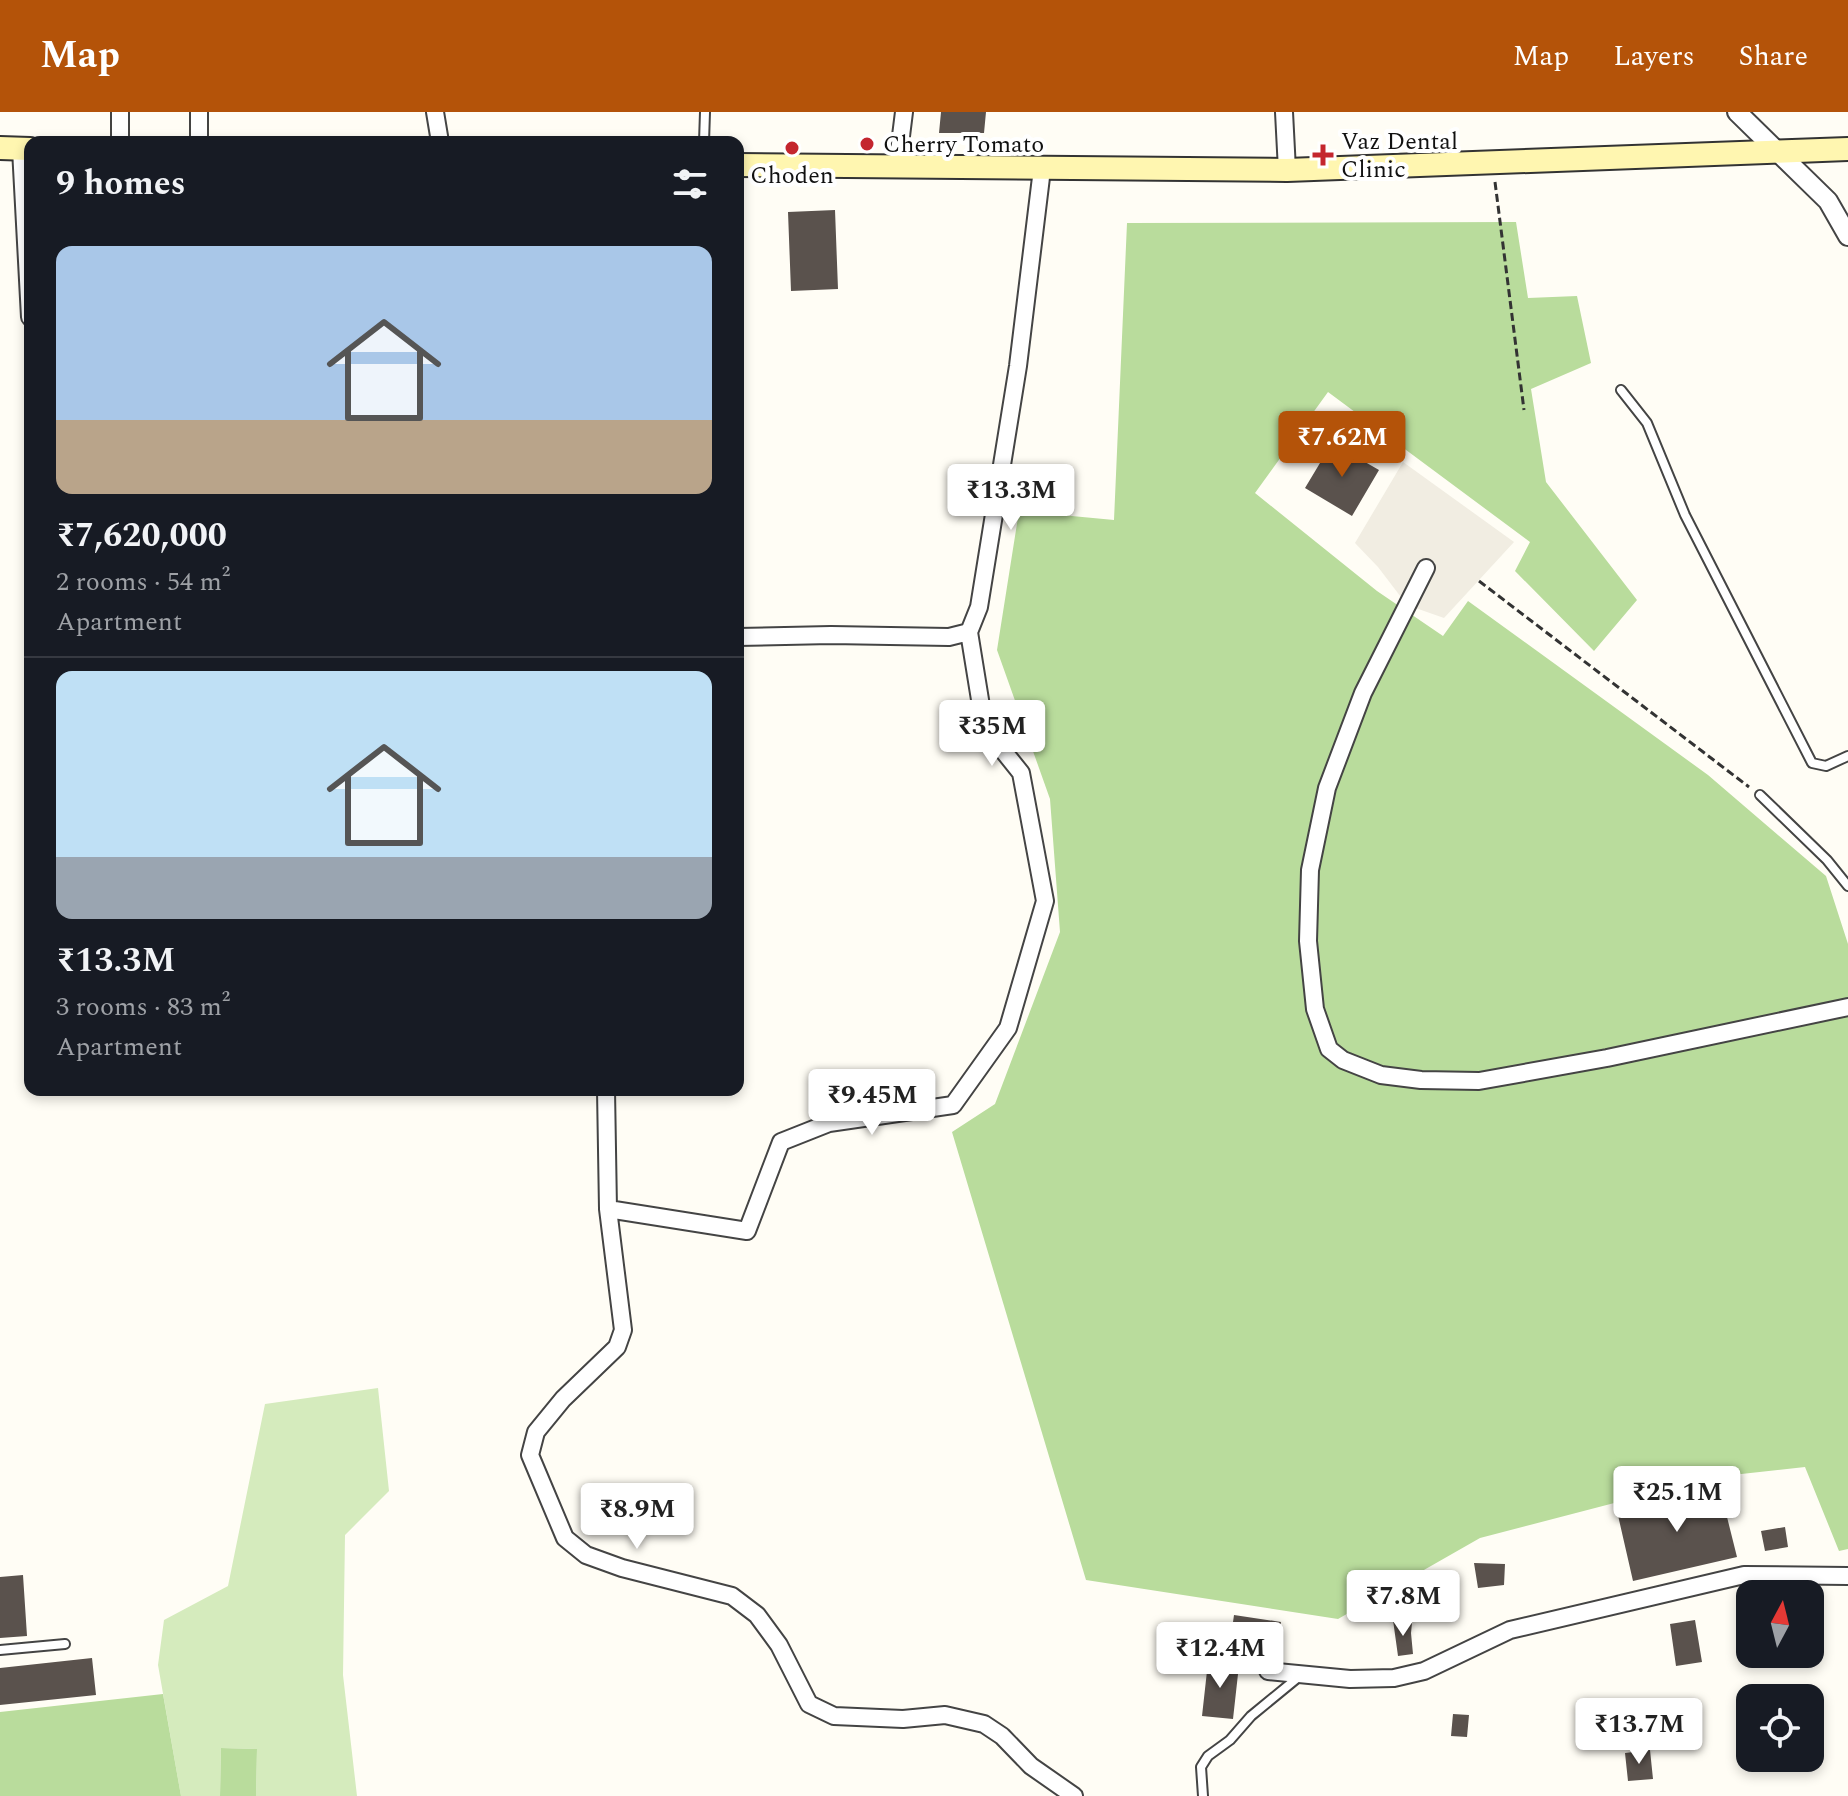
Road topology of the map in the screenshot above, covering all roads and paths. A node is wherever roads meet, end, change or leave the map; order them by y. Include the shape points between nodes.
1 (120, 112) edge
2 (199, 112) edge
3 (435, 112) edge
4 (705, 112) edge
5 (904, 112) edge
6 (1284, 112) edge
7 (1737, 112) edge
8 (120, 136) edge
9 (199, 136) edge
10 (439, 136) edge
11 (704, 136) edge
12 (17, 149) edge
13 (1848, 149) edge
14 (1777, 152) junction
15 (1492, 162) junction
16 (744, 165) edge
17 (897, 168) junction
18 (1042, 169) junction
19 (1287, 170) junction
20 (1848, 236) edge
21 (24, 239) edge
22 (1621, 390) dead end
23 (1524, 410) dead end
24 (1426, 568) dead end
25 (1479, 581) dead end
26 (969, 632) junction
27 (744, 637) edge
28 (1848, 756) edge
29 (1760, 795) joint
30 (1848, 886) edge
31 (1848, 1007) edge
32 (606, 1096) edge
33 (608, 1209) junction
34 (1848, 1576) edge
35 (65, 1644) dead end
36 (0, 1650) edge
37 (1268, 1671) dead end
38 (1302, 1674) junction
39 (1074, 1796) edge
40 (1203, 1796) edge

1 - 8 street
2 - 9 street
3 - 10 street
4 - 11 lane
5 - 17 street
6 - 19 street
7 - 14 street
12 - 21 street
13 - 14 main road
14 - 15 main road
14 - 20 street via 1828,201
15 - 19 main road
15 - 23 path
16 - 17 main road
17 - 18 main road
18 - 19 main road
18 - 26 street via 1018,366 979,607
22 - 28 lane via 1647,423 1685,515 1812,763 1826,766
24 - 31 street via 1363,693 1327,788 1310,870 1308,941 1315,1009 1329,1049 1381,1075 1479,1081
25 - 29 path
26 - 27 street via 949,637
26 - 33 street via 982,712 1021,773 1045,901 1008,1028 953,1105 829,1123 781,1142 747,1231
29 - 30 lane
32 - 33 street
33 - 39 street via 623,1330 617,1347 536,1432 530,1455 565,1538 586,1555 622,1568 732,1596 757,1615 779,1645 809,1704 834,1716 945,1715 984,1724
34 - 38 street via 1744,1575 1510,1630 1424,1671 1394,1678
35 - 36 lane
37 - 38 street
38 - 40 lane via 1208,1756 1201,1767

